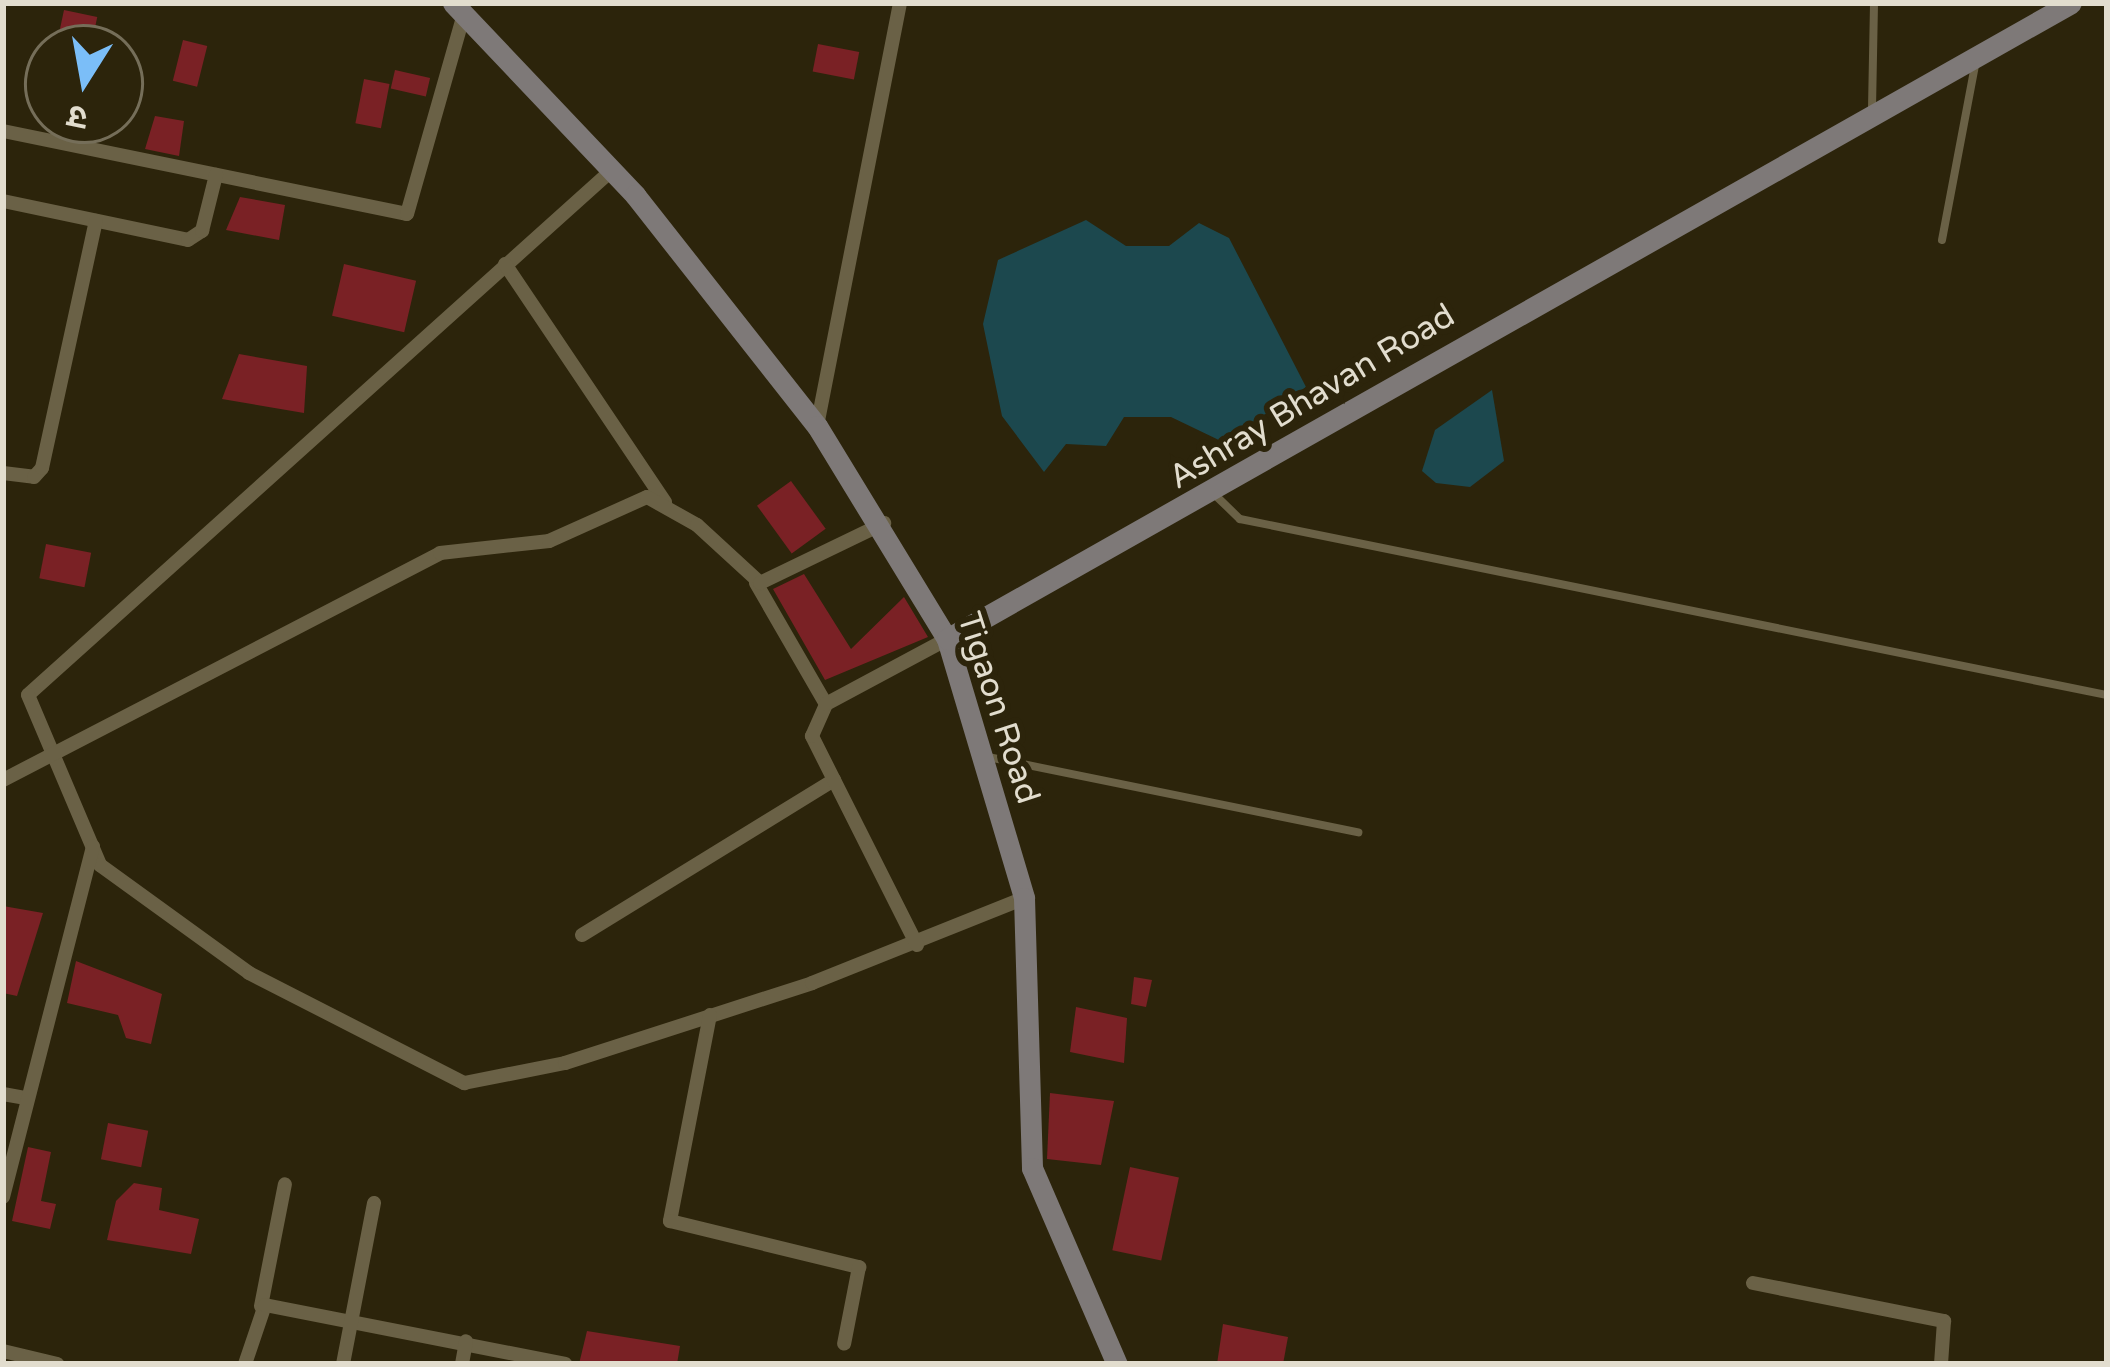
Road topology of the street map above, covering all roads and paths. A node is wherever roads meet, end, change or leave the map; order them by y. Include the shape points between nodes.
1 (900, 3) edge
2 (1874, 3) edge
3 (2072, 3) edge
4 (458, 9) edge
5 (1977, 53) junction
6 (1872, 116) junction
7 (3, 130) edge
8 (612, 170) junction
9 (216, 175) junction
10 (3, 201) edge
11 (96, 221) junction
12 (1942, 240) dead end
13 (505, 264) junction
14 (817, 426) junction
15 (3, 473) edge
16 (1213, 493) junction
17 (665, 502) junction
18 (884, 523) junction
19 (756, 583) junction
20 (947, 639) junction
21 (2107, 695) edge
22 (826, 704) junction
23 (980, 756) junction
24 (51, 758) junction
25 (3, 780) edge
26 (834, 780) junction
27 (1358, 832) dead end
28 (93, 846) junction
29 (1024, 898) junction
30 (582, 935) dead end
31 (916, 945) junction
32 (710, 1015) junction
33 (3, 1094) edge
34 (25, 1098) junction
35 (285, 1184) dead end
36 (3, 1196) edge
37 (374, 1203) dead end
38 (1754, 1283) dead end
39 (260, 1306) junction
40 (352, 1321) junction
41 (466, 1341) junction
42 (844, 1344) dead end
43 (3, 1352) edge
44 (57, 1364) edge
45 (245, 1364) edge
46 (343, 1364) edge
47 (462, 1364) edge
48 (565, 1364) edge
49 (1117, 1364) edge
50 (1941, 1364) edge

1 - 14 street
2 - 6 lane
3 - 5 street, Ashray Bhavan Road
4 - 8 street, Tigaon Road
4 - 9 street via 411,212
5 - 6 street, Ashray Bhavan Road
5 - 12 lane
6 - 16 street, Ashray Bhavan Road
7 - 9 street
8 - 13 street
8 - 14 street, Tigaon Road
9 - 11 street via 194,239
10 - 11 street
11 - 15 street via 42,468
13 - 17 street
13 - 24 street via 34,689 26,704
14 - 18 street, Tigaon Road
16 - 20 street, Ashray Bhavan Road
16 - 21 lane via 1240,519
17 - 19 street
17 - 24 street via 640,498 549,541 406,563
18 - 19 street
18 - 20 street, Tigaon Road
19 - 22 street
20 - 22 street
20 - 23 street, Tigaon Road
22 - 26 street via 813,740
23 - 27 lane
23 - 29 street, Tigaon Road
24 - 25 street
24 - 28 street
26 - 30 street
26 - 31 street
28 - 32 street via 117,887 189,936 464,1083
28 - 34 street
29 - 31 street
29 - 49 street, Tigaon Road via 1032,1168
31 - 32 street
32 - 42 street via 670,1221 859,1268
33 - 34 street
34 - 36 street
35 - 39 street
37 - 40 street
38 - 50 street via 1944,1321
39 - 40 street
39 - 45 street
40 - 41 street
40 - 46 street
41 - 47 street
41 - 48 street
43 - 44 street

